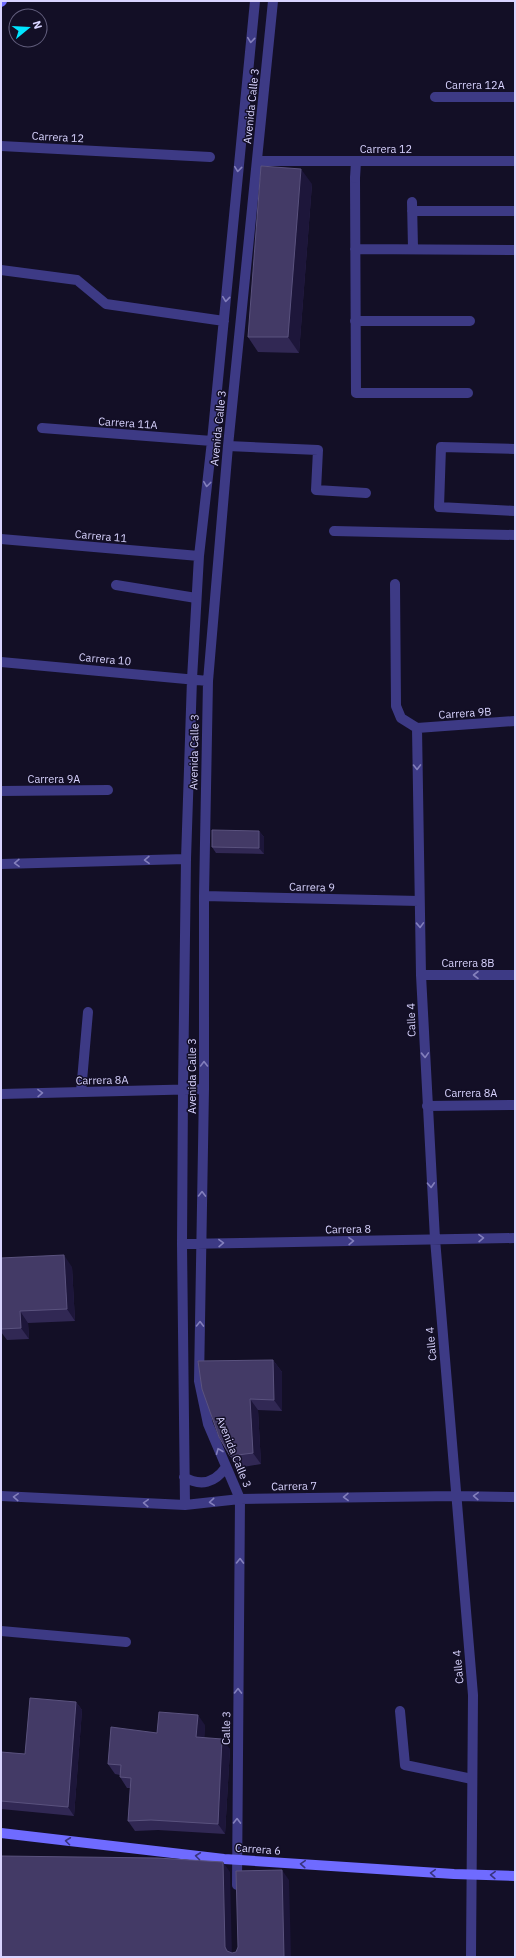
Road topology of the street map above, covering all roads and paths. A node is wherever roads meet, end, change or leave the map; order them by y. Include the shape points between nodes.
1 (255, 1) edge
2 (274, 1) edge
3 (435, 97) dead end
4 (515, 97) edge
5 (1, 146) edge
6 (210, 157) dead end
7 (257, 161) junction
8 (356, 161) junction
9 (515, 161) edge
10 (515, 211) edge
11 (413, 248) junction
12 (355, 249) junction
13 (515, 250) edge
14 (1, 270) edge
15 (224, 321) junction
16 (470, 321) dead end
17 (355, 322) junction
18 (468, 393) dead end
19 (42, 428) dead end
20 (212, 442) junction
21 (228, 446) junction
22 (515, 448) edge
23 (366, 493) dead end
24 (515, 511) edge
25 (334, 531) dead end
26 (515, 536) edge
27 (1, 539) edge
28 (199, 556) junction
29 (395, 584) dead end
30 (116, 585) dead end
31 (196, 598) junction
32 (1, 662) edge
33 (192, 679) junction
34 (208, 680) junction
35 (515, 721) edge
36 (417, 728) junction
37 (108, 790) dead end
38 (1, 791) edge
39 (186, 859) junction
40 (1, 864) edge
41 (204, 896) junction
42 (419, 901) junction
43 (422, 975) junction
44 (515, 975) edge
45 (88, 1012) dead end
46 (204, 1089) junction
47 (183, 1090) junction
48 (81, 1092) junction
49 (1, 1094) edge
50 (515, 1105) edge
51 (427, 1106) junction
52 (515, 1238) edge
53 (435, 1239) junction
54 (202, 1243) junction
55 (182, 1244) junction
56 (226, 1467) junction
57 (184, 1477) junction
58 (1, 1496) edge
59 (456, 1496) junction
60 (515, 1497) edge
61 (240, 1499) junction
62 (185, 1505) junction
63 (1, 1631) edge
64 (126, 1642) dead end
65 (400, 1711) dead end
66 (472, 1779) junction
67 (1, 1834) edge
68 (236, 1860) junction
69 (472, 1875) junction
70 (515, 1876) edge
71 (237, 1897) edge
72 (471, 1957) edge

1 -> 15 street, Avenida Calle 3
2 - 7 street, Avenida Calle 3
3 - 4 street, Carrera 12A
5 - 6 street, Carrera 12
7 - 8 street, Carrera 12
7 - 21 street, Avenida Calle 3
8 - 9 street, Carrera 12
8 - 12 street
10 - 11 street via 412,206
11 - 12 street
11 - 13 street
12 - 17 street
14 - 15 street via 77,280 106,304
15 - 20 street, Avenida Calle 3
16 - 17 street
17 - 18 street via 356,393
19 - 20 street, Carrera 11A
20 -> 28 street, Avenida Calle 3
21 - 23 street via 318,450 316,490
21 - 34 street, Avenida Calle 3
22 - 24 street via 441,446 440,507
25 - 26 street
27 - 28 street, Carrera 11
28 - 31 street, Avenida Calle 3
29 - 36 street via 396,706 401,718
30 - 31 street
31 - 33 street, Avenida Calle 3
32 - 33 street, Carrera 10
33 - 34 street, Carrera 10
33 - 39 street, Avenida Calle 3
34 - 41 street, Avenida Calle 3
35 - 36 street, Carrera 9B
36 -> 42 street, Calle 4
37 - 38 street, Carrera 9A
39 -> 40 street
39 - 47 street, Avenida Calle 3
41 - 42 street, Carrera 9
46 -> 41 street, Avenida Calle 3
42 -> 43 street, Calle 4
44 -> 43 street, Carrera 8B
43 -> 51 street, Calle 4
45 - 48 street
46 - 47 street, Carrera 8A
54 -> 46 street, Avenida Calle 3
47 - 48 street, Carrera 8A
47 - 55 street, Avenida Calle 3
49 -> 48 street, Carrera 8A
50 - 51 street, Carrera 8A
51 -> 53 street, Calle 4
53 -> 52 street, Carrera 8
54 -> 53 street, Carrera 8
53 - 59 street, Calle 4
54 - 55 street, Carrera 8
56 -> 54 street, Avenida Calle 3 via 208,1424 199,1381
55 - 57 street, Avenida Calle 3
56 - 57 street via 212,1481 192,1482
56 - 61 street, Avenida Calle 3
57 - 62 street, Avenida Calle 3
62 -> 58 street, Carrera 7
60 -> 59 street, Carrera 7
59 -> 61 street, Carrera 7
59 - 66 street, Calle 4 via 473,1696
61 -> 62 street, Carrera 7
68 -> 61 street, Calle 3
63 - 64 street
65 - 66 street via 405,1765
66 - 69 street, Calle 4
68 -> 67 main road, Carrera 6
69 -> 68 main road, Carrera 6
68 - 71 street, Calle 3
70 -> 69 main road, Carrera 6
69 - 72 street, Calle 4

